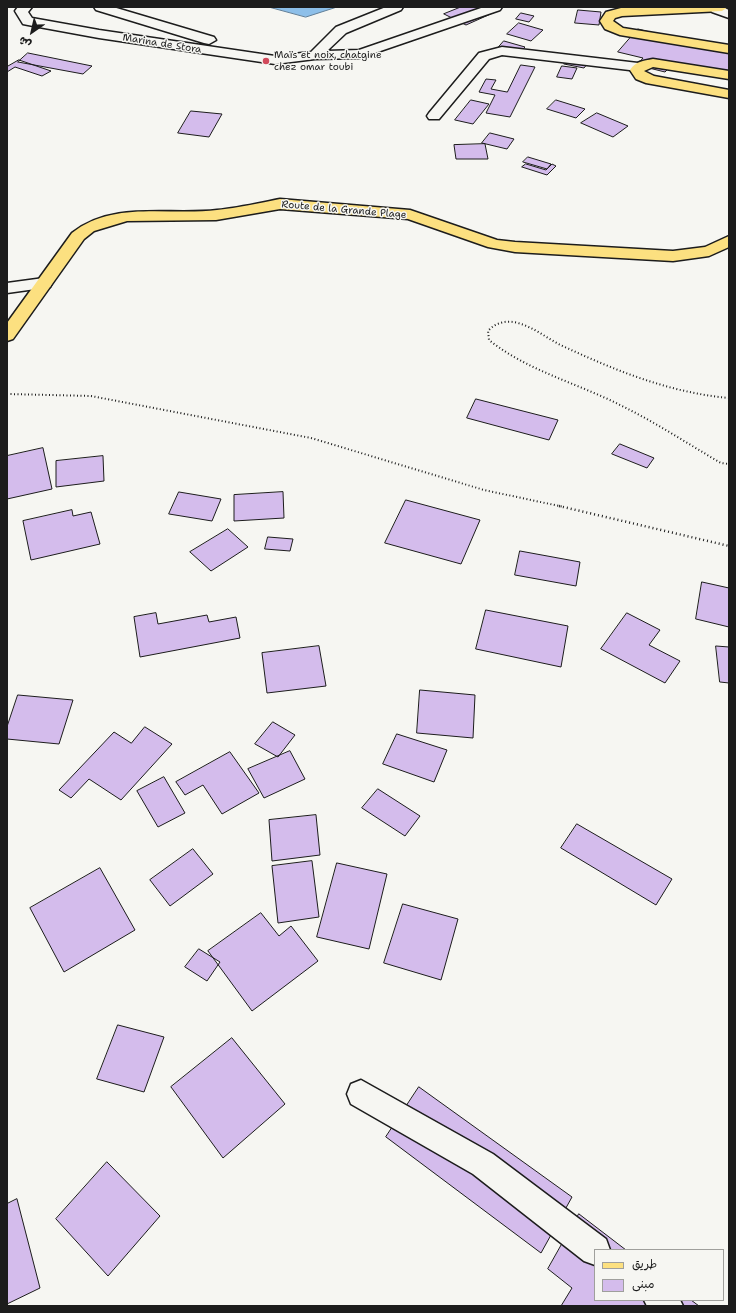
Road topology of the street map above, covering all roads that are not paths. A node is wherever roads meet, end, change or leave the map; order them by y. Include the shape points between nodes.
1 (26, 7) edge
2 (100, 7) edge
3 (397, 7) edge
4 (496, 7) edge
5 (719, 8) edge
6 (729, 14) edge
7 (729, 49) edge
8 (315, 55) junction
9 (638, 67) junction
10 (729, 75) edge
11 (729, 94) edge
12 (434, 116) dead end
13 (729, 241) edge
14 (44, 283) junction
15 (7, 288) edge
16 (7, 335) edge
17 (361, 1094) dead end
18 (594, 1249) edge

1 - 8 street, Marina de Stora via 21,10 28,21 98,34 275,60
2 - 8 street, Marina de Stora via 227,45
3 - 8 street via 341,30
4 - 8 street, Marina de Stora via 360,54
5 - 6 street
5 - 7 main road via 621,12 610,15 606,21 610,26 620,30
9 - 10 main road via 653,63
9 - 11 main road via 638,73 645,78
9 - 12 street via 502,51 484,56
13 - 14 main road, Route de la Grande Plage via 709,251 673,256 515,247 494,244 410,215 394,212 280,204 216,215 126,216 110,220 88,228 78,236
14 - 15 street
14 - 16 main road, Route de la Grande Plage
17 - 18 street via 483,1164

